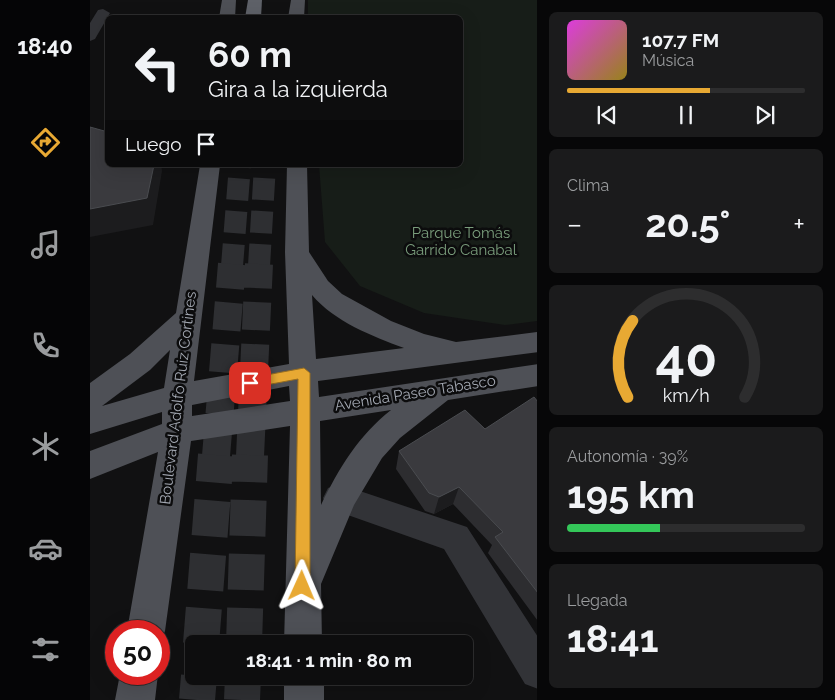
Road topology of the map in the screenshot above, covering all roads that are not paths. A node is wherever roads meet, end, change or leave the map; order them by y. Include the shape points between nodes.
1 (229, 0) edge
2 (255, 0) edge
3 (298, 0) edge
4 (103, 13) dead end
5 (227, 15) edge
6 (253, 15) edge
7 (296, 15) edge
8 (90, 36) edge
9 (209, 167) edge
10 (296, 167) edge
11 (297, 252) junction
12 (187, 318) junction
13 (537, 342) edge
14 (462, 353) junction
15 (304, 373) junction
16 (537, 375) edge
17 (448, 388) junction
18 (177, 397) junction
19 (90, 399) edge
20 (305, 410) junction
21 (90, 422) edge
22 (177, 431) junction
23 (90, 465) edge
24 (339, 498) junction
25 (302, 586) junction
26 (148, 620) edge
27 (303, 635) edge
28 (537, 669) edge
29 (137, 685) edge
30 (304, 685) edge
31 (135, 700) edge
32 (304, 700) edge

1 - 5 main road
2 - 6 highway
3 - 7 main road
4 - 8 street
9 - 12 main road, Boulevard Adolfo Ruiz Cortines
10 - 11 main road
11 - 14 main road via 323,291 337,304 410,339
11 - 15 main road
12 - 18 main road, Boulevard Adolfo Ruiz Cortines
12 - 19 main road via 140,362
13 - 14 main road
14 - 15 main road
15 - 18 main road
15 - 20 main road
16 - 17 main road, Avenida Paseo Tabasco
17 - 20 main road, Avenida Paseo Tabasco
17 - 24 main road via 412,410 381,437 350,477
18 - 21 main road
18 - 22 main road, Boulevard Adolfo Ruiz Cortines
20 - 22 main road, Avenida Paseo Tabasco
20 - 25 main road
22 - 23 main road, Avenida Paseo Tabasco
22 - 26 main road, Boulevard Adolfo Ruiz Cortines
24 - 25 main road
24 - 28 street via 455,538
25 - 27 main road
29 - 31 main road
30 - 32 main road

